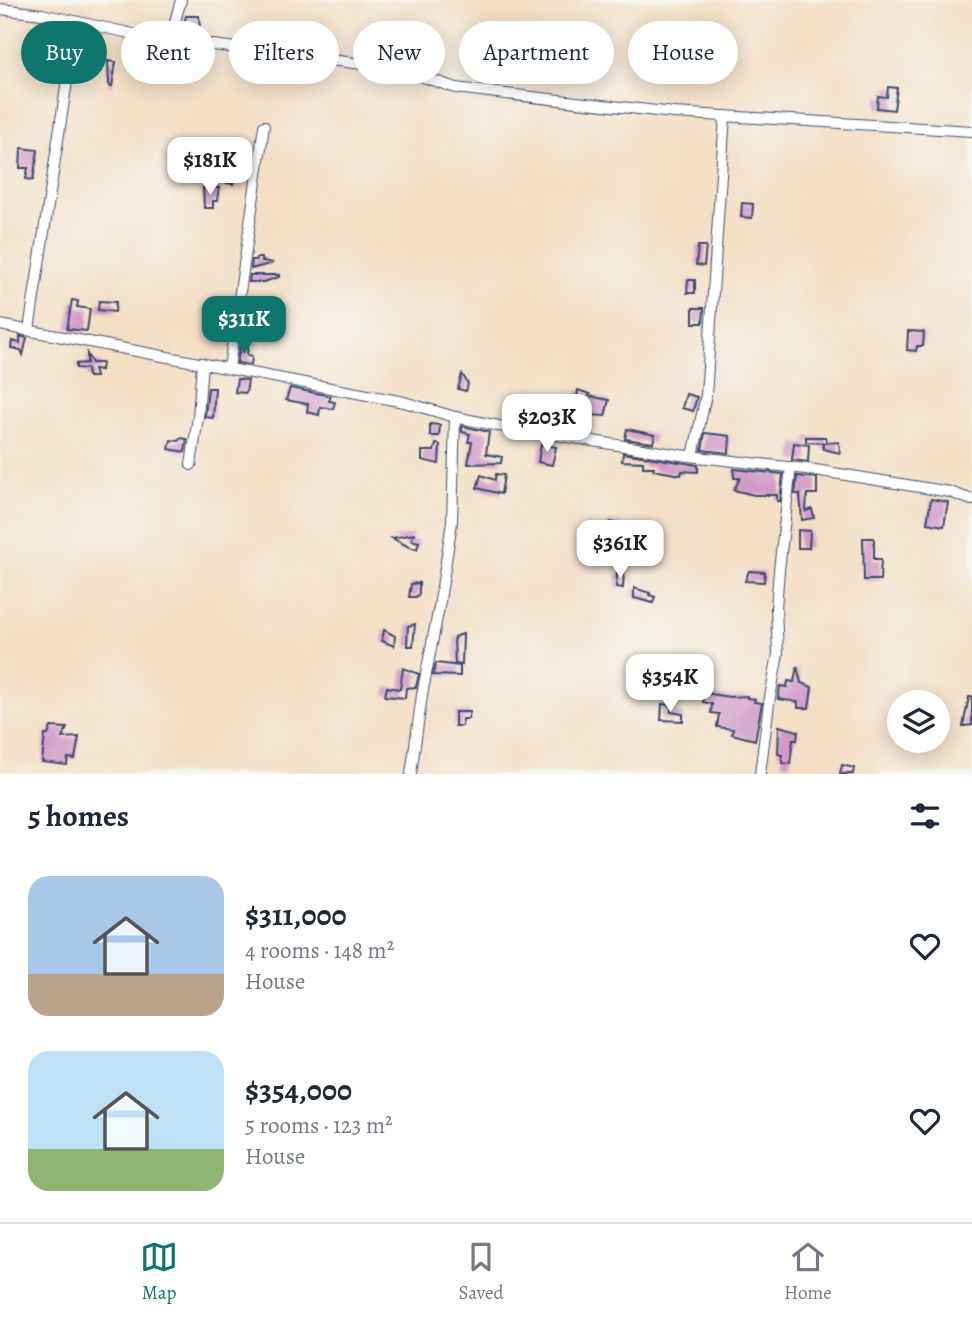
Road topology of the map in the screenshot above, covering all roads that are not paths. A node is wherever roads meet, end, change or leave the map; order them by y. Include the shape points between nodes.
1 (181, 0) edge
2 (0, 9) edge
3 (72, 21) edge
4 (175, 21) edge
5 (215, 45) edge
6 (67, 84) edge
7 (725, 116) junction
8 (264, 126) dead end
9 (972, 131) edge
10 (0, 325) edge
11 (29, 330) junction
12 (202, 363) junction
13 (229, 368) junction
14 (455, 417) junction
15 (693, 456) junction
16 (191, 465) dead end
17 (791, 467) junction
18 (972, 500) edge
19 (411, 774) edge
20 (760, 774) edge

1 - 4 street
2 - 3 street
5 - 7 street via 370,65 456,88
6 - 11 street
7 - 9 street
7 - 15 street via 707,384
8 - 13 street
10 - 11 street
11 - 12 street
12 - 13 street
12 - 16 street
13 - 14 street via 404,402
14 - 15 street
14 - 19 street via 452,522
15 - 17 street
17 - 18 street via 950,492
17 - 20 street via 776,608 778,654

